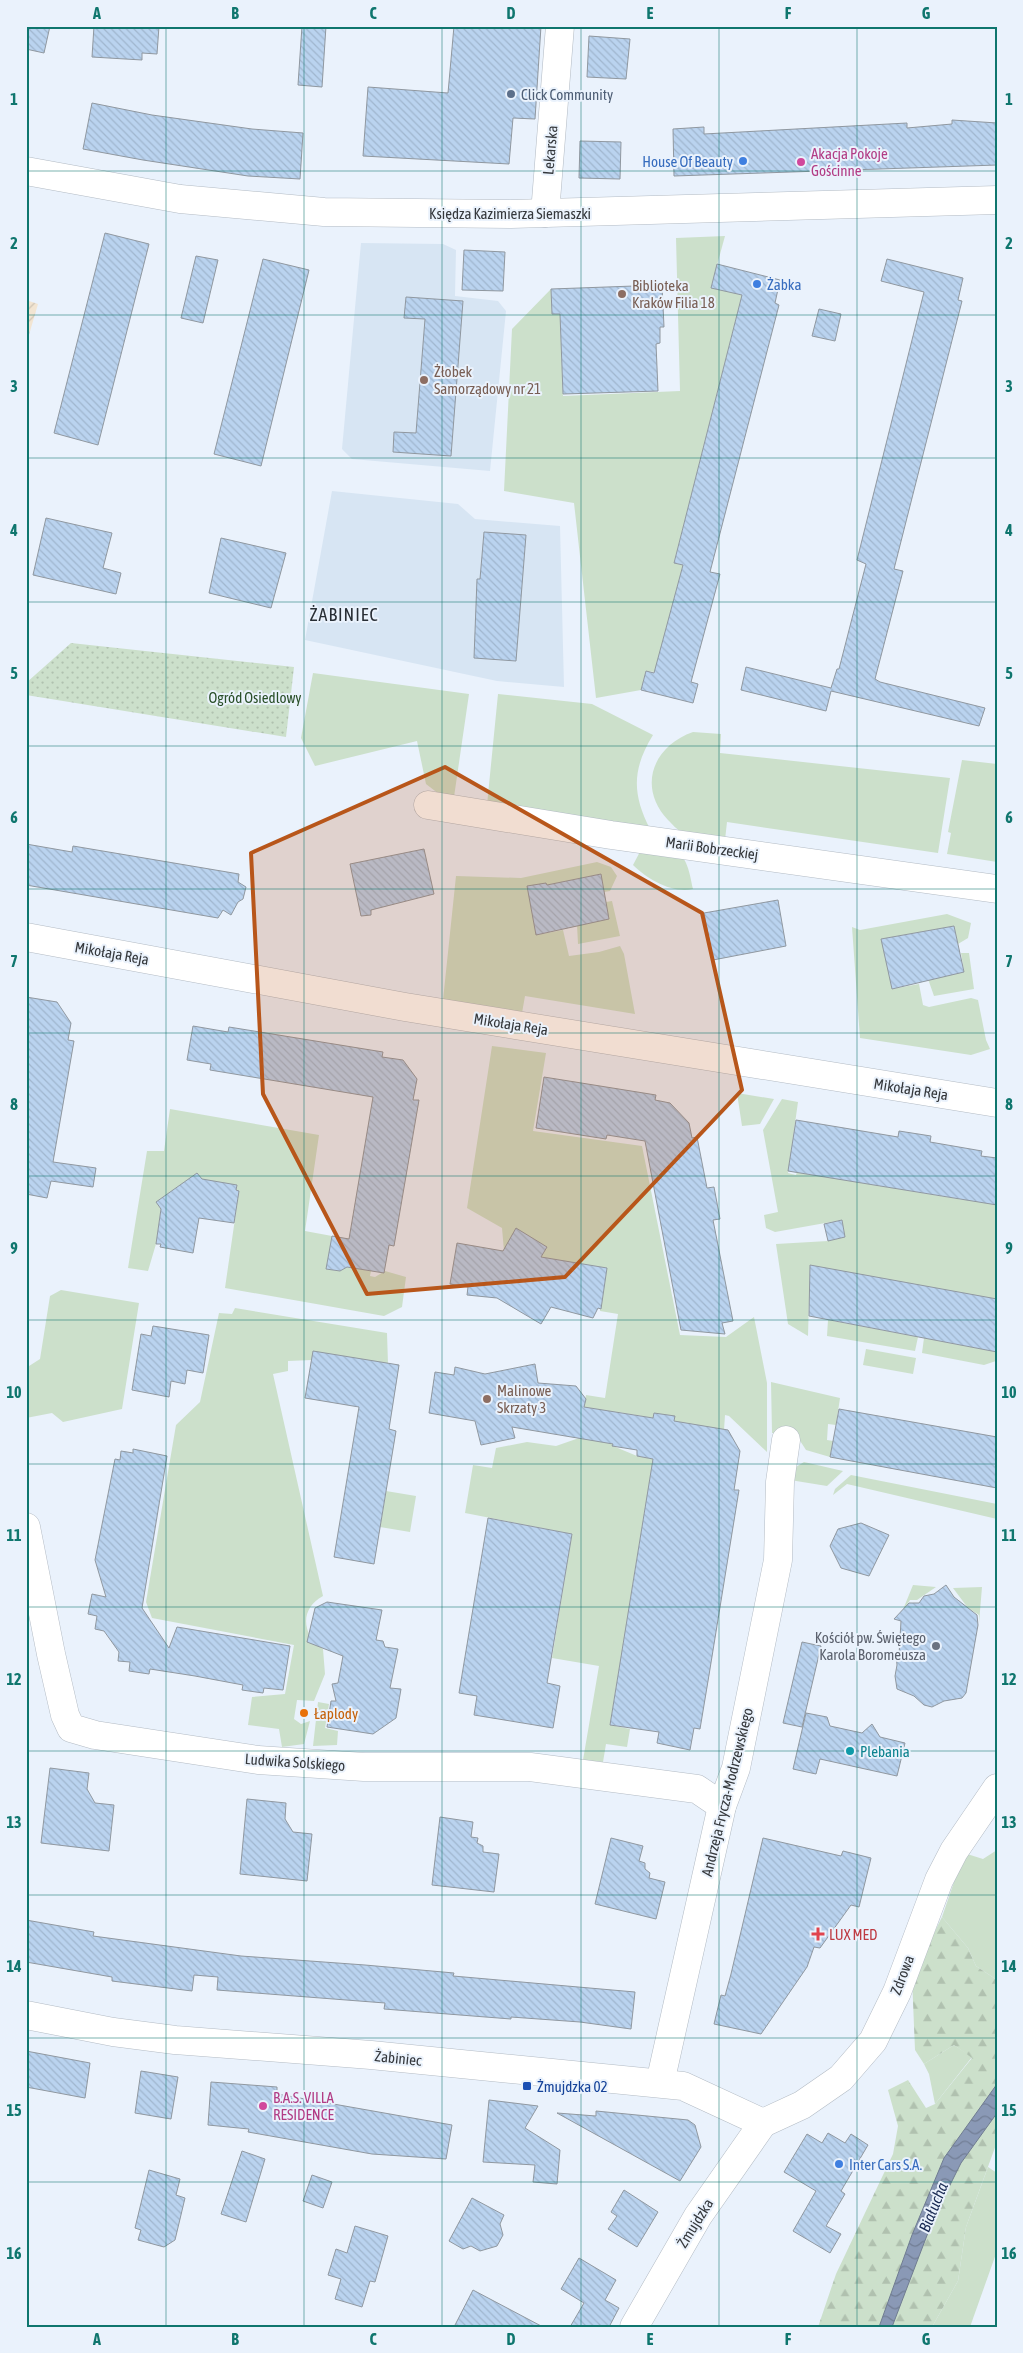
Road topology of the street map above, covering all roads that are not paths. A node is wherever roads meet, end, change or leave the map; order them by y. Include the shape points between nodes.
1 (560, 26) edge
2 (26, 170) edge
3 (997, 200) edge
4 (545, 213) junction
5 (428, 805) dead end
6 (997, 889) edge
7 (26, 937) edge
8 (997, 1103) edge
9 (786, 1440) dead end
10 (26, 1527) edge
11 (997, 1788) edge
12 (722, 1806) junction
13 (26, 2015) edge
14 (660, 2083) junction
15 (764, 2124) junction
16 (634, 2327) edge

1 - 4 street, Lekarska
2 - 4 street, Księdza Kazimierza Siemaszki via 180,199 307,211
3 - 4 street, Księdza Kazimierza Siemaszki
5 - 6 street, Marii Bobrzeckiej via 612,835
7 - 8 street, Mikołaja Reja via 405,1006
9 - 12 street, Andrzeja Frycza-Modrzewskiego via 780,1482 778,1560 736,1768
10 - 12 street, Ludwika Solskiego via 51,1654 71,1728 95,1735 258,1760 364,1767 530,1767 632,1779 697,1789
11 - 15 street, Zdrowa via 954,1851 939,1880 896,1992 873,2041 842,2078 802,2106
12 - 14 street, Andrzeja Frycza-Modrzewskiego
13 - 14 street, Żabiniec via 175,2040
14 - 15 street, Żabiniec via 697,2090
15 - 16 street, Żmujdzka via 698,2216

